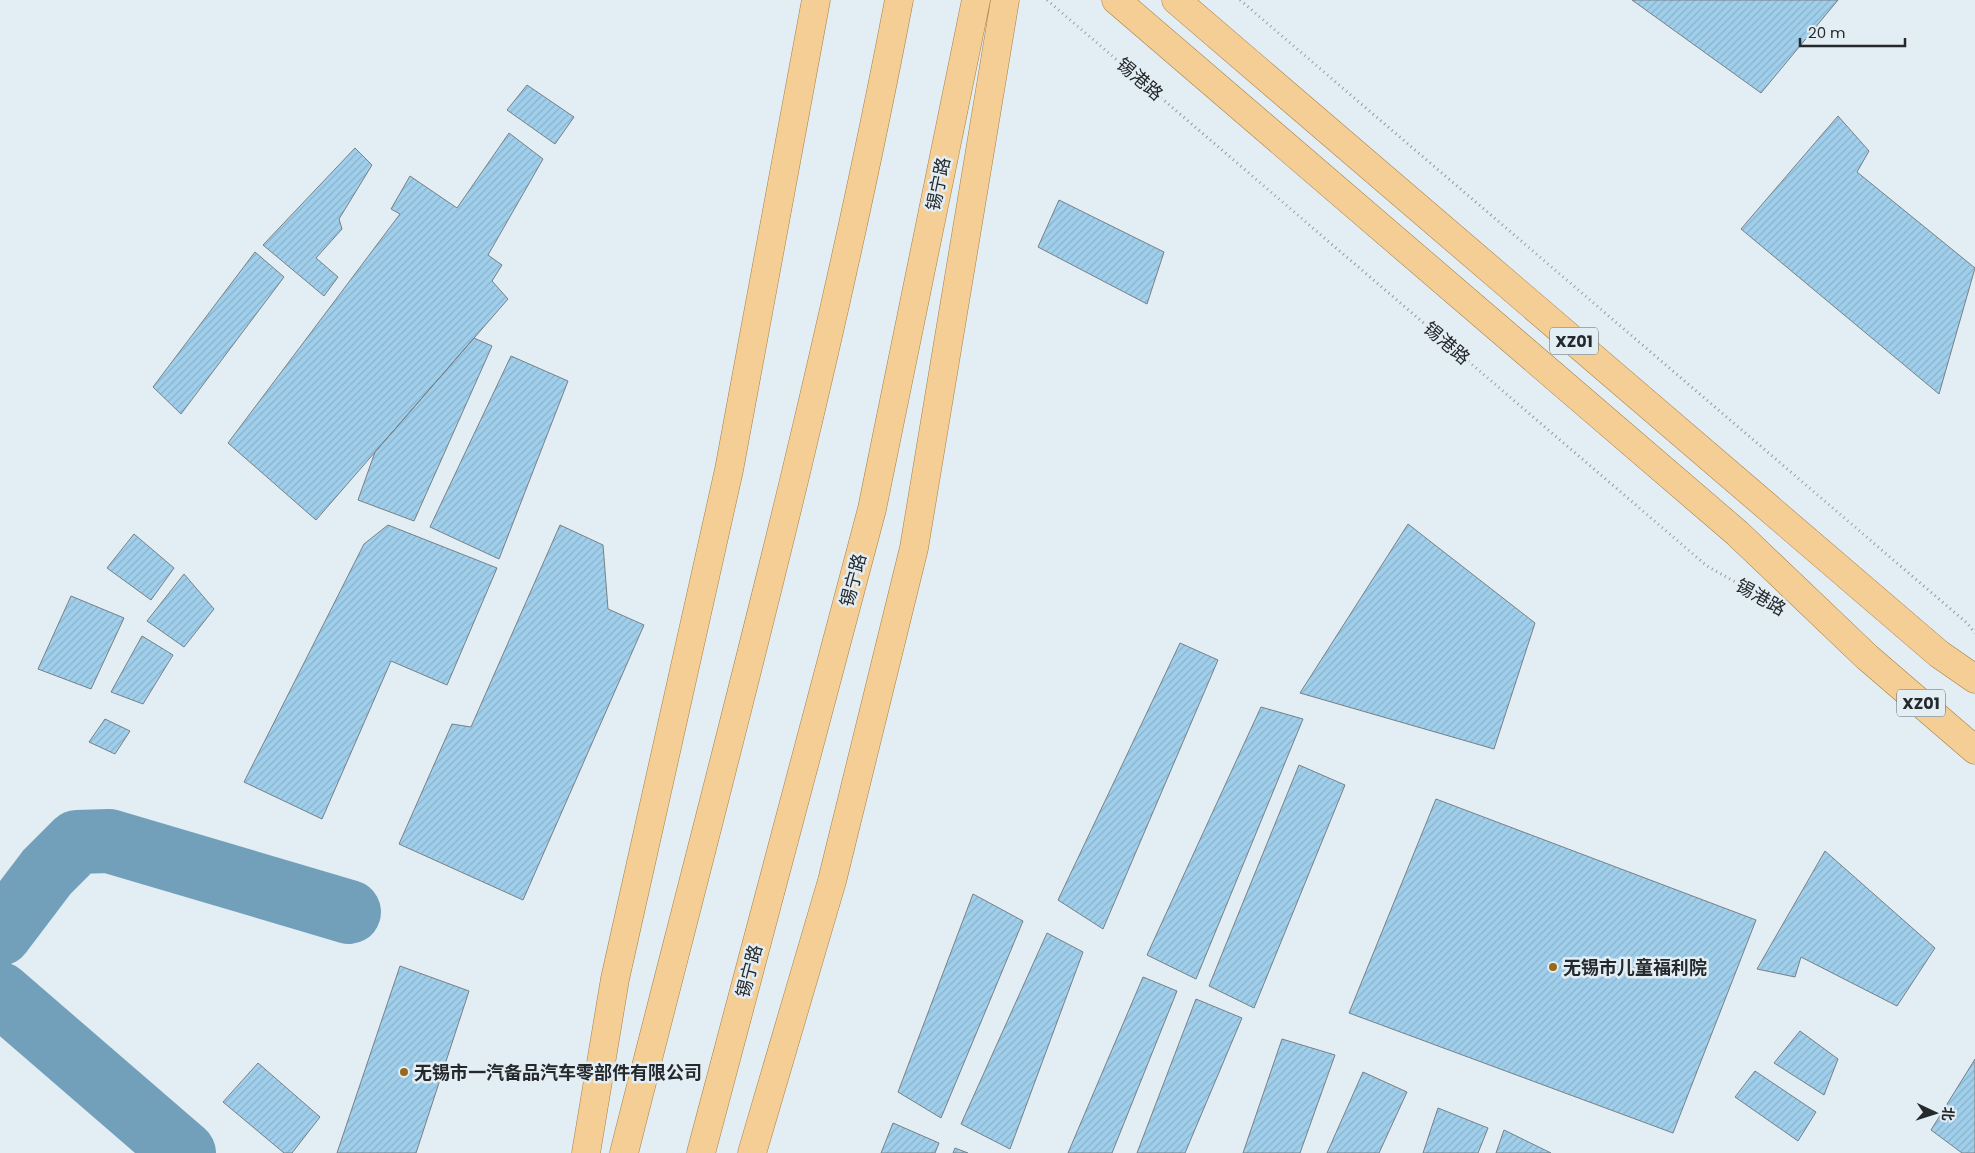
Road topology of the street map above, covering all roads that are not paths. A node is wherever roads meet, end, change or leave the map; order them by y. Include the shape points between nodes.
1 (816, 0) edge
2 (899, 0) edge
3 (976, 0) edge
4 (1005, 0) edge
5 (1116, 0) edge
6 (1176, 0) edge
7 (1975, 679) edge
8 (1975, 750) edge
9 (586, 1153) edge
10 (624, 1153) edge
11 (701, 1153) edge
12 (752, 1153) edge

1 - 9 main road via 729,470 615,979
2 - 10 main road via 872,142 793,488
3 - 11 main road, 锡宁路 via 872,509
4 - 12 main road via 914,548 832,881
5 - 8 main road, 锡港路 / XZ01 via 1737,532 1867,657
6 - 7 main road, XZ01 via 1940,654

